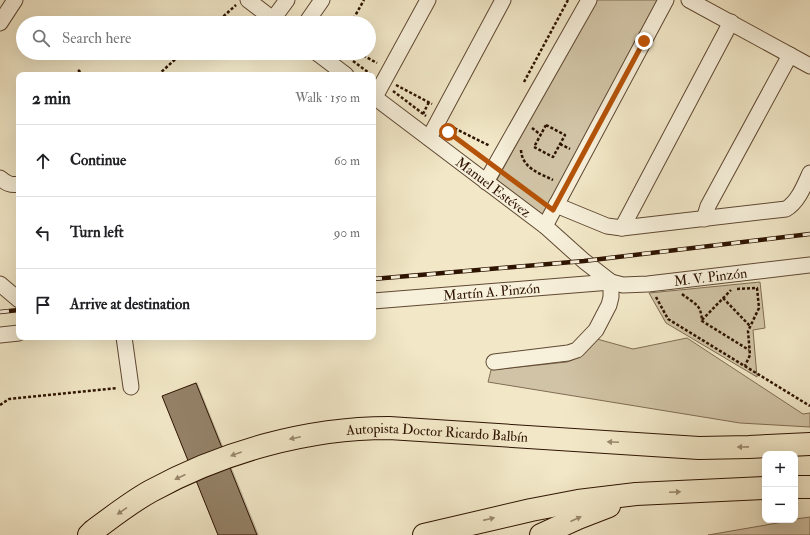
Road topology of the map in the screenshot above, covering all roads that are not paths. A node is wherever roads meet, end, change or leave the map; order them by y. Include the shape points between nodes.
1 (15, 0) edge
2 (248, 0) edge
3 (287, 0) edge
4 (322, 0) edge
5 (428, 0) edge
6 (502, 0) edge
7 (588, 0) edge
8 (666, 0) edge
9 (689, 0) edge
10 (269, 16) edge
11 (279, 16) edge
12 (311, 16) edge
13 (731, 22) junction
14 (0, 23) edge
15 (790, 54) junction
16 (326, 60) edge
17 (810, 66) edge
18 (342, 72) edge
19 (382, 77) edge
20 (376, 92) edge
21 (376, 98) edge
22 (429, 138) junction
23 (810, 173) edge
24 (0, 178) edge
25 (486, 182) junction
26 (16, 185) edge
27 (554, 208) junction
28 (704, 219) junction
29 (545, 226) junction
30 (622, 228) junction
31 (810, 265) edge
32 (611, 282) junction
33 (0, 284) edge
34 (16, 297) edge
35 (376, 301) edge
36 (16, 333) edge
37 (0, 335) edge
38 (124, 340) edge
39 (494, 362) dead end
40 (131, 387) road end
41 (810, 444) edge
42 (798, 487) edge
43 (810, 487) edge
44 (762, 488) edge
45 (636, 494) junction
46 (90, 534) edge
47 (424, 535) edge
48 (541, 535) edge

1 - 14 street
2 - 10 street
3 - 11 street
4 - 12 street
5 - 19 street
6 - 22 street
7 - 25 street via 496,149 495,167
8 - 27 street
9 - 13 street
13 - 15 street
13 - 30 street
15 - 17 street
15 - 28 street via 708,206
16 - 18 street
19 - 20 street
21 - 22 street, Manuel Estévez
22 - 25 street, Manuel Estévez
23 - 28 street via 798,197 786,209
24 - 26 street via 6,183
25 - 29 street, Manuel Estévez
27 - 29 street
27 - 30 street via 607,226
28 - 30 street
29 - 32 street, Manuel Estévez
31 - 32 street, M. V. Pinzón via 648,284 623,285
32 - 35 street, Martín A. Pinzón
32 - 39 street via 609,304 596,330 577,350
33 - 34 street
36 - 37 street
38 - 40 street
41 -> 46 highway, Autopista Doctor Ricardo Balbín via 699,448 389,428 328,431 261,446 194,471 150,492
42 - 43 highway
45 -> 44 highway
47 -> 45 highway via 531,510
48 -> 45 highway

